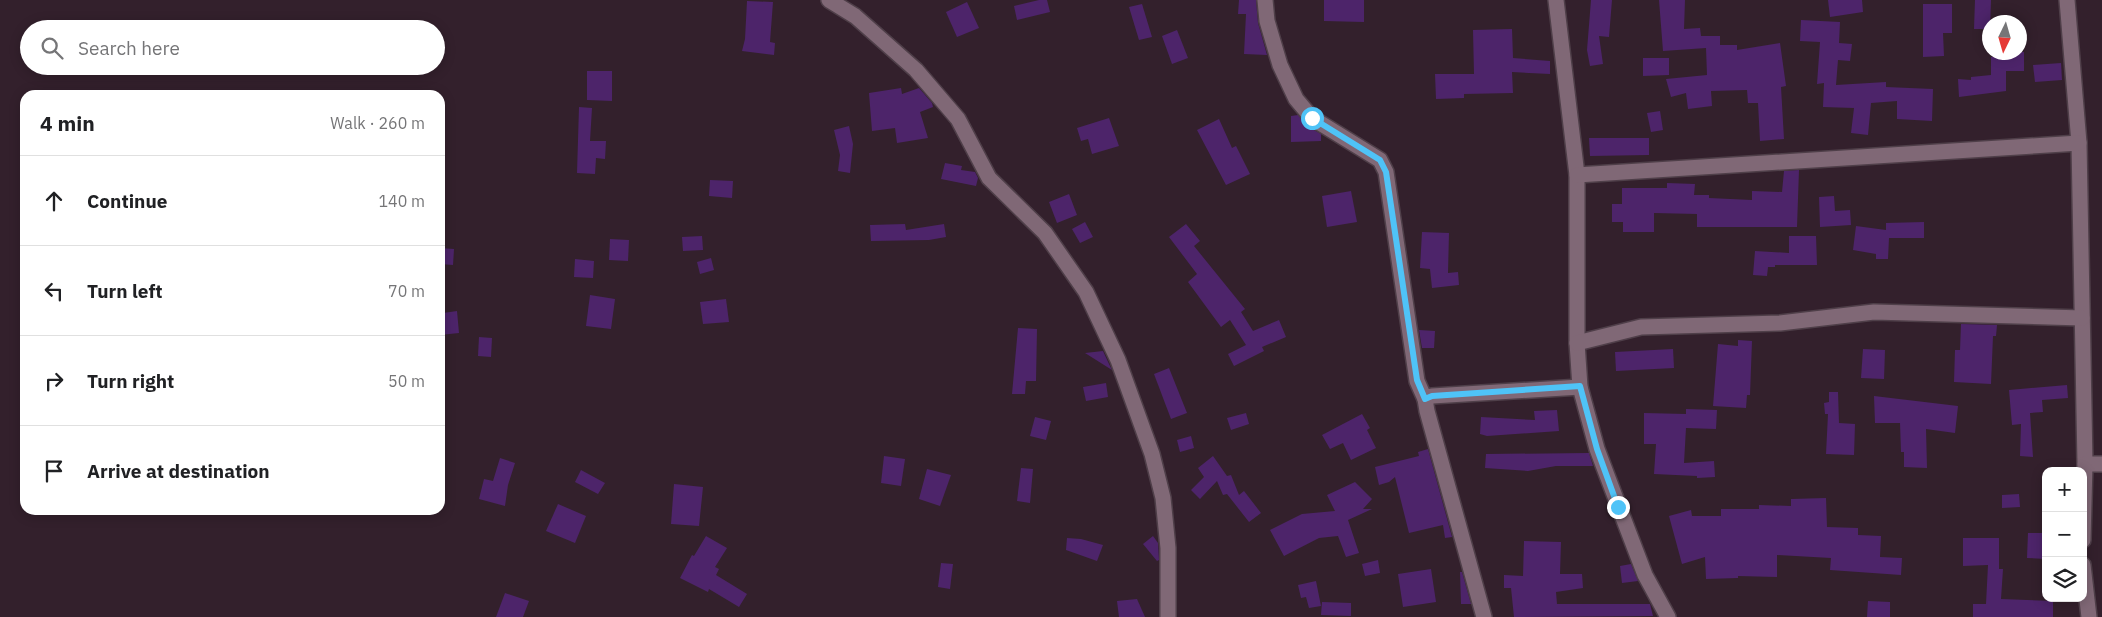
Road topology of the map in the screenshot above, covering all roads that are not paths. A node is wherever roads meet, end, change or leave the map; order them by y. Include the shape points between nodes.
1 (829, 0) edge
2 (1266, 0) edge
3 (1556, 0) edge
4 (2068, 0) edge
5 (2079, 143) junction
6 (1578, 175) junction
7 (2082, 318) junction
8 (1577, 344) junction
9 (1580, 386) junction
10 (1425, 399) junction
11 (2084, 464) junction
12 (2102, 464) edge
13 (2083, 512) edge
14 (2087, 600) edge
15 (1168, 617) edge
16 (1484, 617) edge
17 (1668, 617) edge
18 (2089, 617) edge

1 - 15 street via 855,16 916,70 958,119 989,178 1045,232 1086,292 1118,360 1152,454 1163,498 1168,548
2 - 10 street via 1267,21 1280,65 1296,99 1312,118 1380,160 1386,172 1417,380
3 - 6 street
4 - 5 street
5 - 6 street
5 - 7 street
6 - 8 street
7 - 8 street via 1874,312 1780,323 1641,327
7 - 11 street
8 - 9 street
9 - 10 street
9 - 17 street via 1597,449 1618,507 1645,575
10 - 16 street
11 - 12 street
11 - 13 street
14 - 18 street

